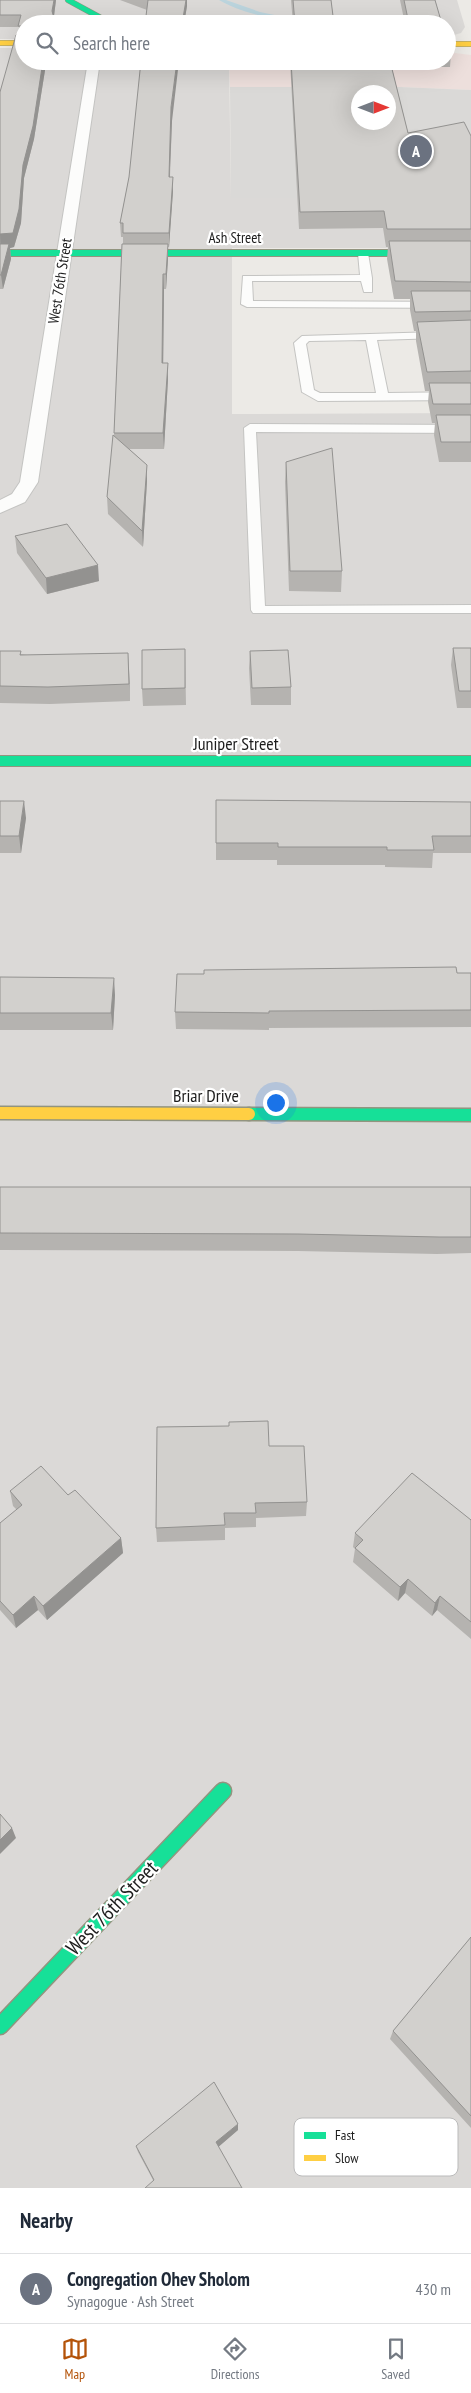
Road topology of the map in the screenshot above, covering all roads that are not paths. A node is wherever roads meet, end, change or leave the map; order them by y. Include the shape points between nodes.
1 (68, 0) edge
2 (93, 15) edge
3 (0, 43) edge
4 (15, 43) edge
5 (456, 44) edge
6 (471, 44) edge
7 (93, 70) edge
8 (0, 253) edge
9 (64, 253) junction
10 (363, 253) junction
11 (471, 253) edge
12 (367, 278) junction
13 (370, 305) junction
14 (471, 305) edge
15 (471, 334) edge
16 (371, 337) junction
17 (383, 396) junction
18 (471, 396) edge
19 (471, 429) edge
20 (0, 507) edge
21 (471, 609) edge
22 (0, 761) edge
23 (471, 761) edge
24 (0, 1113) edge
25 (471, 1115) edge
26 (223, 1791) dead end
27 (0, 2026) edge

1 - 2 street
3 - 4 street
5 - 6 street
7 - 9 street, West 76th Street
8 - 9 street, Ash Street
9 - 10 street, Ash Street
9 - 20 street, West 76th Street via 29,482 19,498
10 - 11 street, Ash Street
10 - 12 lane
12 - 13 lane
12 - 13 lane via 247,278 246,304
13 - 14 lane
15 - 16 lane
16 - 17 lane
16 - 17 lane via 306,338 300,343 308,392 318,397
17 - 18 lane
19 - 21 lane via 250,428 258,610
22 - 23 street, Juniper Street
24 - 25 street, Briar Drive
26 - 27 street, West 76th Street

